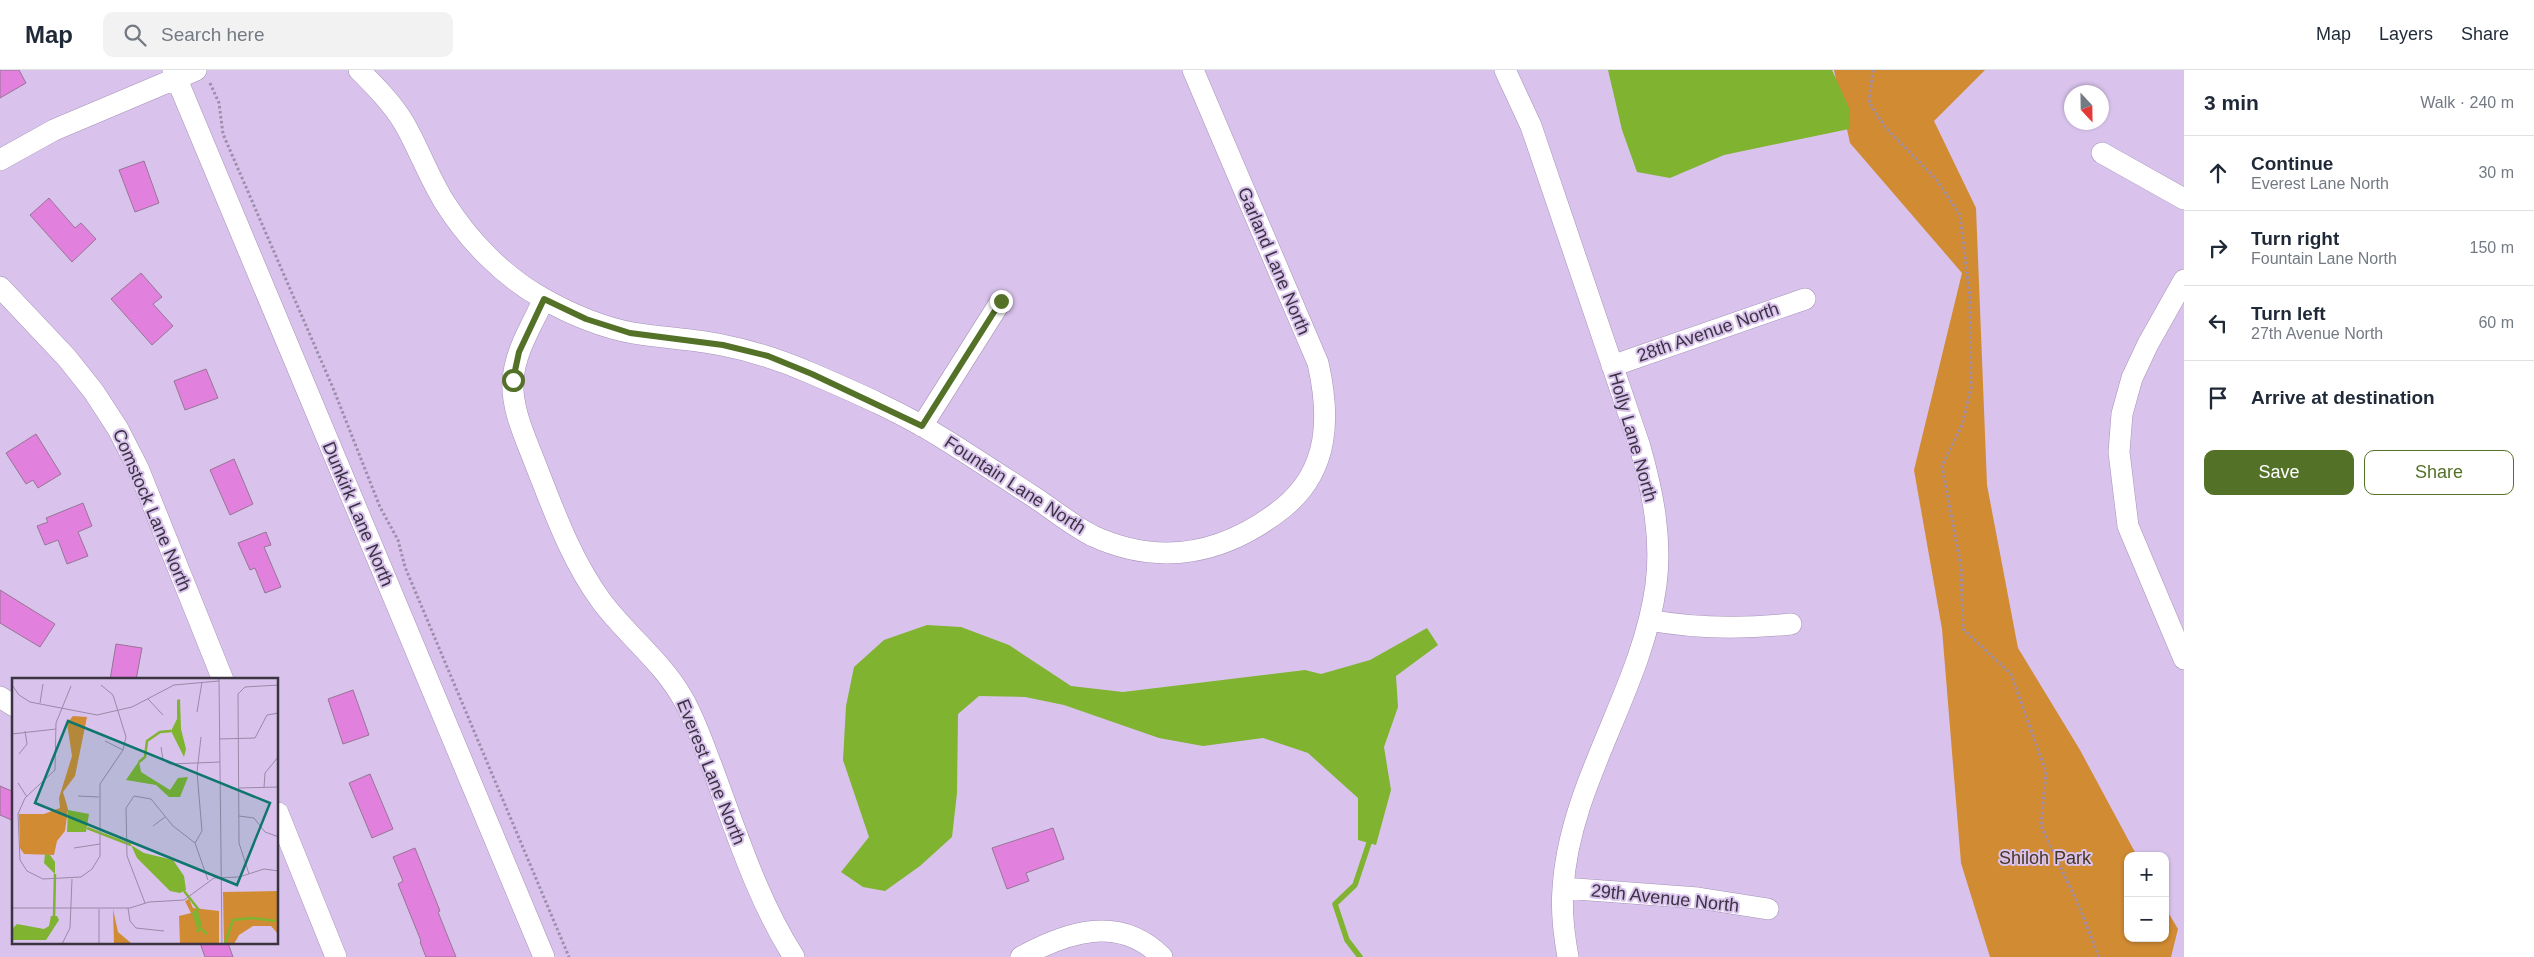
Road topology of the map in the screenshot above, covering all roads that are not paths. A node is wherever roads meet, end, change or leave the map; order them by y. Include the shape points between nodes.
1 (359, 70) edge
2 (1193, 70) edge
3 (1505, 70) edge
4 (188, 74) edge
5 (2102, 153) dead end
6 (0, 160) edge
7 (2184, 198) edge
8 (2184, 280) edge
9 (0, 287) edge
10 (544, 299) junction
11 (1805, 299) dead end
12 (1001, 301) dead end
13 (1612, 366) junction
14 (922, 426) junction
15 (1319, 457) joint
16 (1649, 620) junction
17 (1791, 624) dead end
18 (2184, 659) edge
19 (222, 678) edge
20 (0, 697) edge
21 (12, 705) edge
22 (279, 816) edge
23 (1563, 888) junction
24 (1768, 909) dead end
25 (1030, 952) edge
26 (336, 957) edge
27 (544, 957) edge
28 (794, 957) edge
29 (1162, 957) edge
30 (1568, 957) edge

1 - 10 street, Fountain Lane North via 403,122 444,202 472,240 506,272
2 - 15 street, Garland Lane North via 1318,363 1325,394 1326,426
3 - 13 street, Holly Lane North via 1531,126
4 - 6 street via 54,130
4 - 27 street, Dunkirk Lane North
5 - 7 street
8 - 18 street via 2132,378 2122,414 2119,452 2128,526
9 - 19 street, Comstock Lane North via 67,358 118,429 138,468
10 - 14 street, Fountain Lane North via 586,319 630,333 723,345 768,356
10 - 28 street, Everest Lane North via 519,352 513,380 515,407 560,528 602,602 659,664 682,697 768,914
11 - 13 street, 28th Avenue North
12 - 14 street
13 - 16 street, Holly Lane North via 1653,492 1658,538 1656,584
14 - 15 street, Fountain Lane North via 1090,534 1119,546 1151,553 1182,554 1244,535 1288,504 1307,482
16 - 17 street via 1717,629
16 - 23 street, Holly Lane North via 1571,837
20 - 21 street
22 - 26 street
23 - 24 street, 29th Avenue North via 1698,898
23 - 30 street, Holly Lane North
25 - 29 street via 1076,933 1099,930 1128,935

